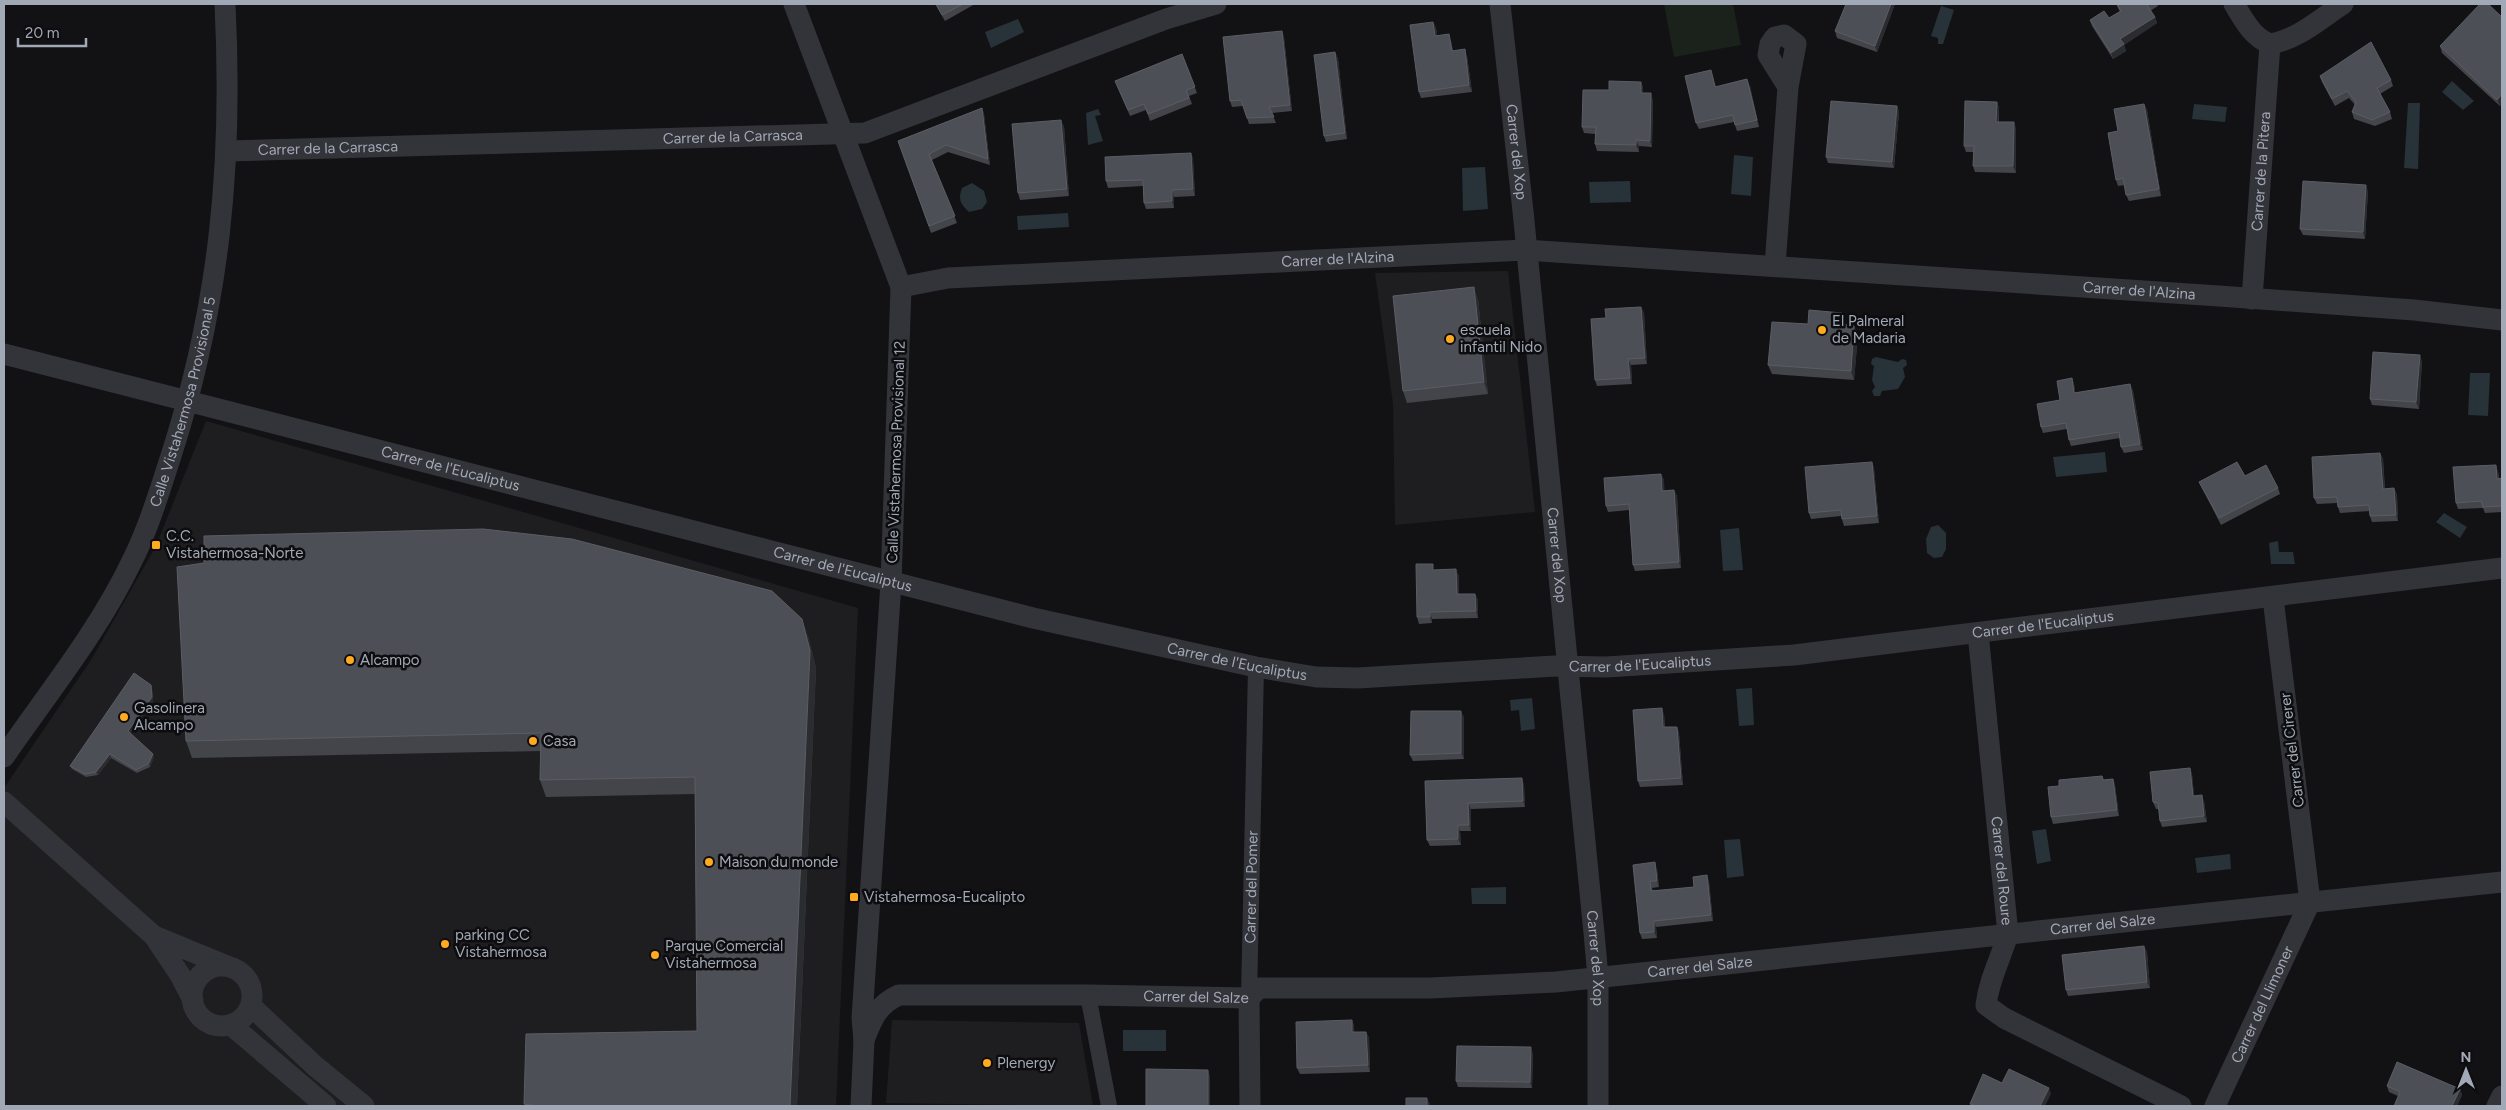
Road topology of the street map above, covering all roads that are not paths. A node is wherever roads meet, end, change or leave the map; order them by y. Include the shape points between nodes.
1 (225, 4) edge
2 (794, 4) edge
3 (1216, 4) edge
4 (1500, 4) edge
5 (2234, 4) edge
6 (2343, 4) edge
7 (1162, 11) edge
8 (2270, 44) junction
9 (1788, 87) dead end
10 (844, 134) junction
11 (227, 151) junction
12 (1525, 250) junction
13 (1776, 266) junction
14 (901, 287) junction
15 (2252, 299) junction
16 (2502, 320) edge
17 (4, 354) edge
18 (187, 401) junction
19 (2502, 568) edge
20 (892, 583) junction
21 (2273, 598) junction
22 (1978, 633) junction
23 (1567, 666) junction
24 (1256, 667) junction
25 (4, 757) edge
26 (4, 802) edge
27 (2502, 882) edge
28 (2310, 902) junction
29 (2008, 934) junction
30 (154, 936) junction
31 (868, 949) junction
32 (227, 966) junction
33 (1598, 977) junction
34 (899, 995) junction
35 (1088, 995) junction
36 (1249, 998) junction
37 (193, 1000) junction
38 (251, 1006) junction
39 (231, 1025) junction
40 (864, 1040) junction
41 (2502, 1096) edge
42 (326, 1106) edge
43 (364, 1106) edge
44 (861, 1106) edge
45 (1109, 1106) edge
46 (1250, 1106) edge
47 (1598, 1106) edge
48 (2181, 1106) edge
49 (2215, 1106) edge
50 (2498, 1106) edge

1 - 11 street, Calle Vistahermosa Provisional 5
2 - 10 street, Calle Vistahermosa Provisional 12
3 - 7 street, Carrer de la Carrasca
4 - 12 street, Carrer del Xop
5 - 8 street via 2253,33
6 - 8 street via 2296,35
7 - 10 street, Carrer de la Carrasca via 865,133
8 - 15 street, Carrer de la Pitera
9 - 13 street
10 - 11 street, Carrer de la Carrasca
10 - 14 street, Calle Vistahermosa Provisional 12
11 - 18 street, Calle Vistahermosa Provisional 5 via 215,273
12 - 13 street, Carrer de l'Alzina
12 - 14 street, Carrer de l'Alzina via 948,278
12 - 23 street, Carrer del Xop
13 - 15 street, Carrer de l'Alzina
14 - 20 street, Calle Vistahermosa Provisional 12
15 - 16 street, Carrer de l'Alzina via 2414,310
17 - 18 street, Carrer de l'Eucaliptus
18 - 20 street, Carrer de l'Eucaliptus
18 - 25 street, Calle Vistahermosa Provisional 5 via 164,476 132,561 62,678
19 - 21 street, Carrer de l'Eucaliptus
20 - 24 street, Carrer de l'Eucaliptus
20 - 31 street, Calle Vistahermosa Provisional 12
21 - 22 street, Carrer de l'Eucaliptus
21 - 28 street, Carrer del Cirerer
22 - 23 street, Carrer de l'Eucaliptus via 1794,655 1606,667
22 - 29 street, Carrer del Roure
23 - 24 street, Carrer de l'Eucaliptus via 1358,678 1316,677
23 - 33 street, Carrer del Xop
24 - 36 street, Carrer del Pomer
26 - 30 street
27 - 28 street, Carrer del Salze
28 - 29 street, Carrer del Salze
28 - 49 street, Carrer del Llimoner
29 - 33 street, Carrer del Salze
29 - 48 street, Carrer del Roure via 1989,982 1986,1005 2004,1018
30 - 32 street
30 - 37 street
31 - 34 street, Calle Vistahermosa Provisional 12 via 876,978
31 - 40 street, Calle Vistahermosa Provisional 12 via 862,1018
32 - 37 street via 216,966 206,971 193,989
32 - 38 street via 244,975 250,983
33 - 36 street, Carrer del Salze via 1430,988 1259,988
33 - 47 street, Carrer del Xop
34 - 35 street, Carrer del Salze
34 - 40 street, Calle Vistahermosa Provisional 12 via 879,1007
35 - 36 street, Carrer del Salze
35 - 45 street
36 - 46 street, Carrer del Pomer
37 - 39 street via 195,1008 206,1020 221,1026
38 - 39 street via 243,1018
38 - 43 street via 315,1066
39 - 42 street
40 - 44 street, Calle Vistahermosa Provisional 12
41 - 50 street

